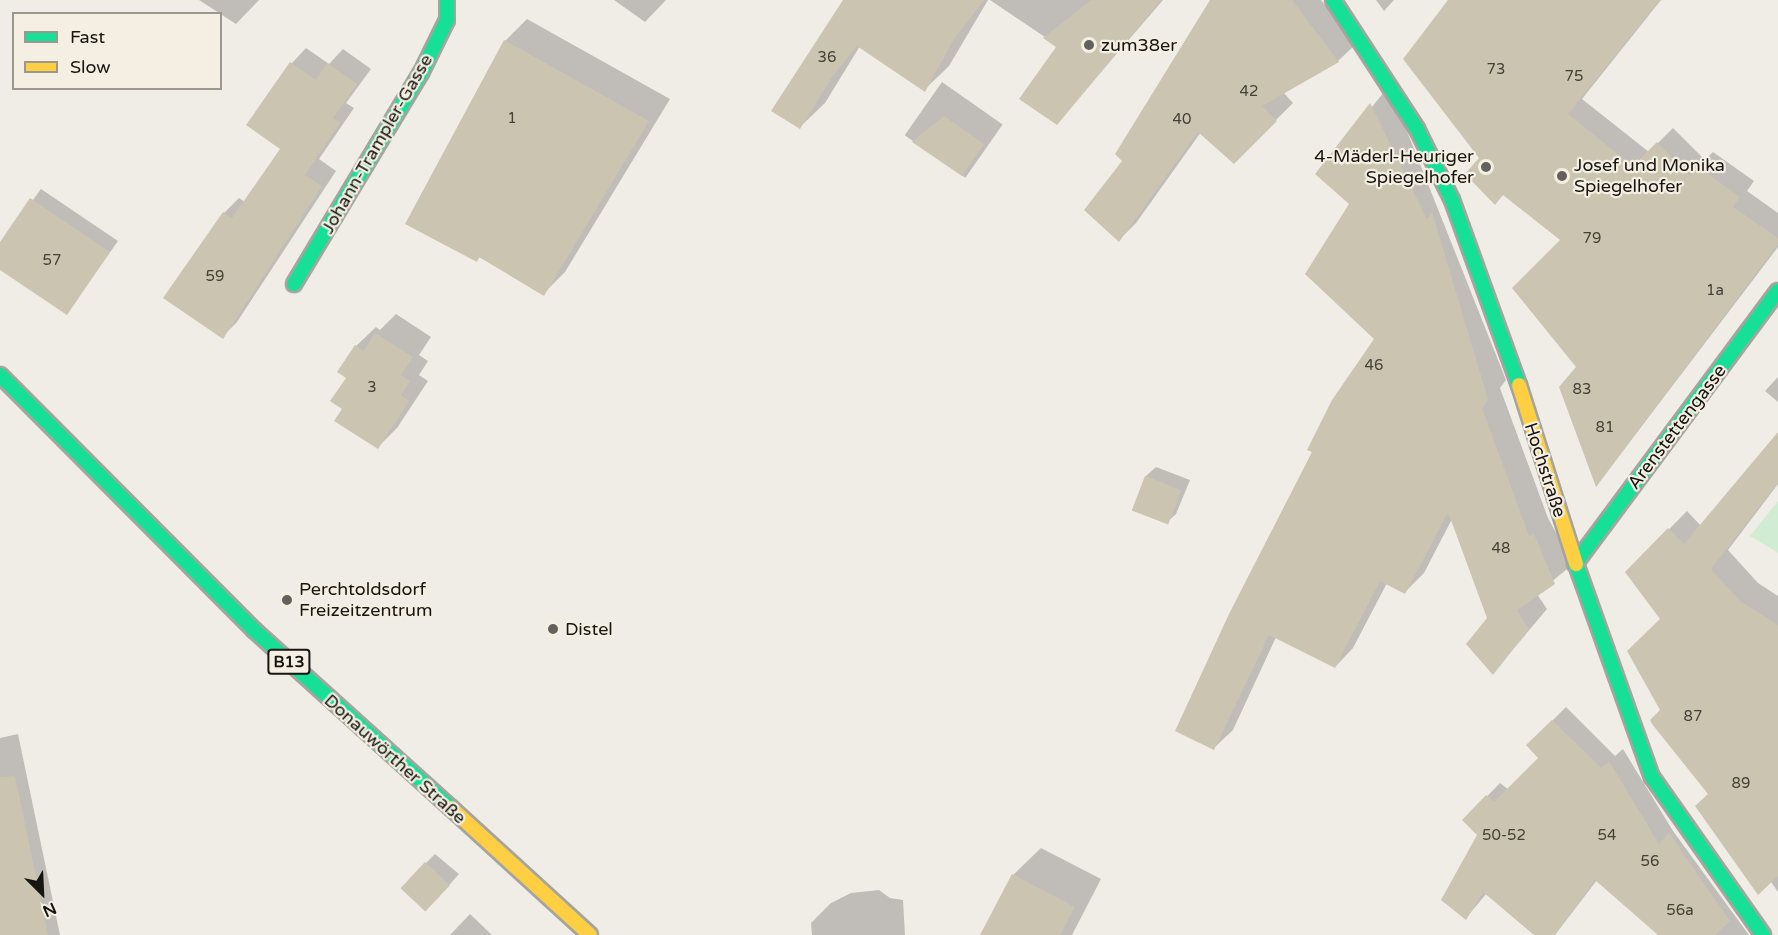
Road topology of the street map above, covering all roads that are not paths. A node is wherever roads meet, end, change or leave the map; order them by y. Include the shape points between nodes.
1 (447, 0) edge
2 (1333, 0) edge
3 (294, 284) dead end
4 (1778, 291) edge
5 (0, 375) edge
6 (1575, 564) junction
7 (590, 935) edge
8 (1763, 935) edge

1 - 3 main road, Johann-Trampler-Gasse via 447,20 421,73
2 - 6 main road, Hochstraße via 1417,129 1452,200 1504,339
4 - 6 main road, Arenstettengasse
5 - 7 main road, Donauwörther Straße / B13 via 254,630
6 - 8 main road, Hochstraße via 1652,777

